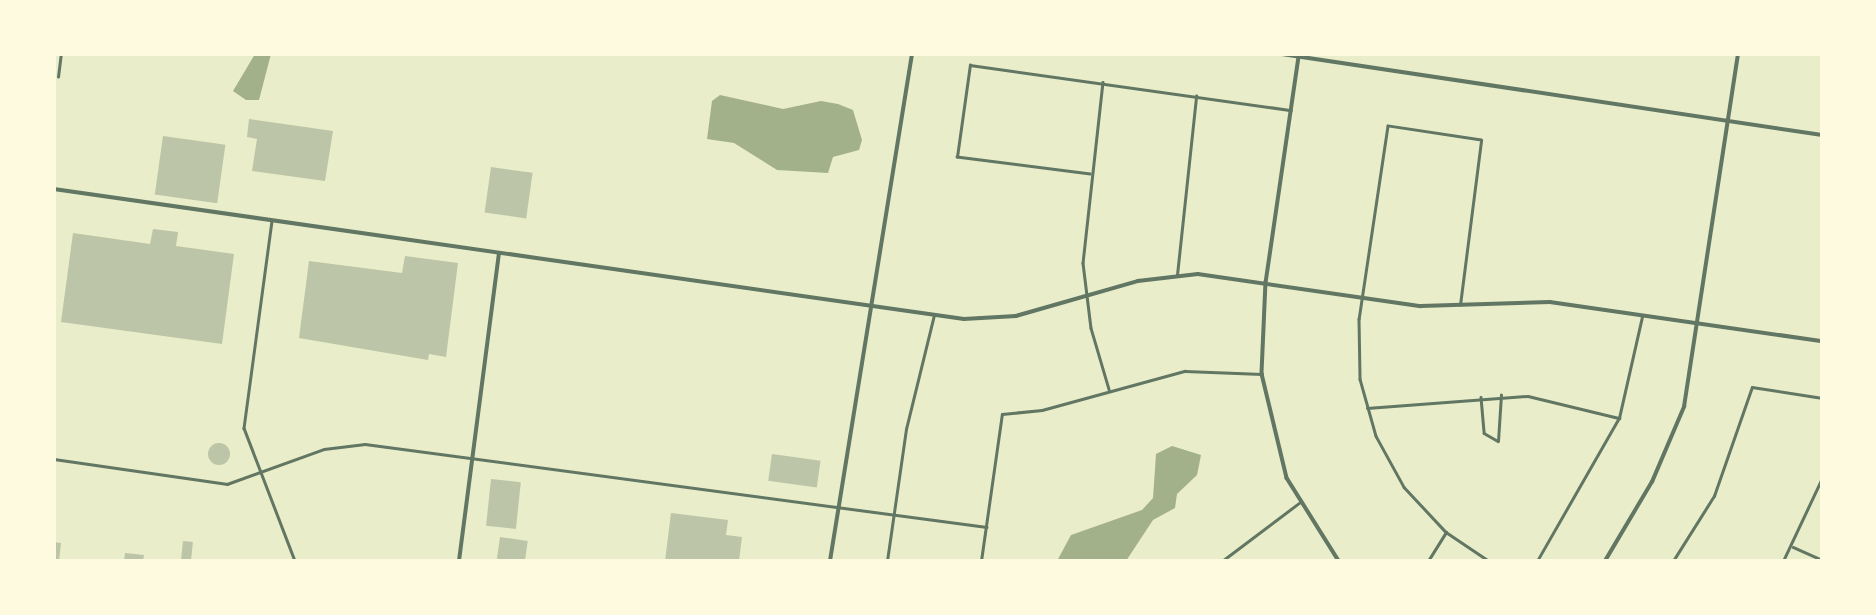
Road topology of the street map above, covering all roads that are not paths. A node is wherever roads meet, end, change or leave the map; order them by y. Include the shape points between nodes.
1 (61, 54) edge
2 (912, 54) edge
3 (1282, 54) edge
4 (1738, 54) edge
5 (1299, 57) junction
6 (58, 77) dead end
7 (1103, 82) junction
8 (1196, 96) junction
9 (1292, 110) junction
10 (1729, 123) junction
11 (1822, 135) edge
12 (1090, 174) junction
13 (54, 189) edge
14 (272, 221) junction
15 (499, 254) junction
16 (1177, 275) junction
17 (1266, 282) junction
18 (1085, 296) junction
19 (1362, 299) junction
20 (1460, 305) junction
21 (872, 306) junction
22 (934, 315) junction
23 (1642, 317) junction
24 (1700, 324) junction
25 (1822, 341) edge
26 (1262, 374) junction
27 (1109, 390) junction
28 (1501, 395) junction
29 (1481, 397) junction
30 (1822, 398) edge
31 (1367, 408) junction
32 (1619, 418) junction
33 (473, 457) junction
34 (54, 459) edge
35 (258, 473) junction
36 (1822, 478) edge
37 (1299, 503) junction
38 (838, 506) junction
39 (893, 514) junction
40 (985, 527) junction
41 (1446, 531) junction
42 (1791, 546) junction
43 (1607, 560) edge
44 (1822, 560) edge
45 (295, 561) edge
46 (459, 561) edge
47 (830, 561) edge
48 (887, 561) edge
49 (981, 561) edge
50 (1222, 561) edge
51 (1339, 561) edge
52 (1428, 561) edge
53 (1489, 561) edge
54 (1537, 561) edge
55 (1674, 561) edge
56 (1783, 561) edge

1 - 6 street
2 - 21 street
3 - 5 street
4 - 10 street
5 - 9 street
5 - 10 street
7 - 8 street
7 - 12 street
7 - 12 street via 970,65 968,78 957,157
8 - 9 street
8 - 16 street
9 - 17 street
10 - 11 street
10 - 24 street
12 - 18 street
13 - 14 street
14 - 15 street
14 - 35 street via 244,420
15 - 21 street
15 - 33 street
16 - 17 street
16 - 18 street
17 - 19 street
17 - 26 street
18 - 22 street via 1004,318
18 - 27 street
19 - 20 street
19 - 20 street via 1388,126 1480,140
19 - 31 street via 1359,353
20 - 23 street via 1550,302
21 - 22 street
21 - 38 street
22 - 39 street
23 - 24 street
23 - 32 street
24 - 25 street
24 - 43 street via 1671,446
26 - 27 street via 1185,371
26 - 37 street via 1274,440
27 - 40 street via 1002,414
28 - 29 street
28 - 29 street via 1498,441 1484,433
28 - 32 street via 1563,400
29 - 31 street
30 - 55 street via 1752,387 1714,496
31 - 41 street via 1404,487
32 - 54 street
33 - 35 street via 347,444
33 - 38 street
33 - 46 street
34 - 35 street via 227,484
35 - 45 street
36 - 42 street
37 - 50 street
37 - 51 street
38 - 39 street
38 - 47 street
39 - 40 street
39 - 48 street
40 - 49 street
41 - 52 street
41 - 53 street
42 - 44 street
42 - 56 street

